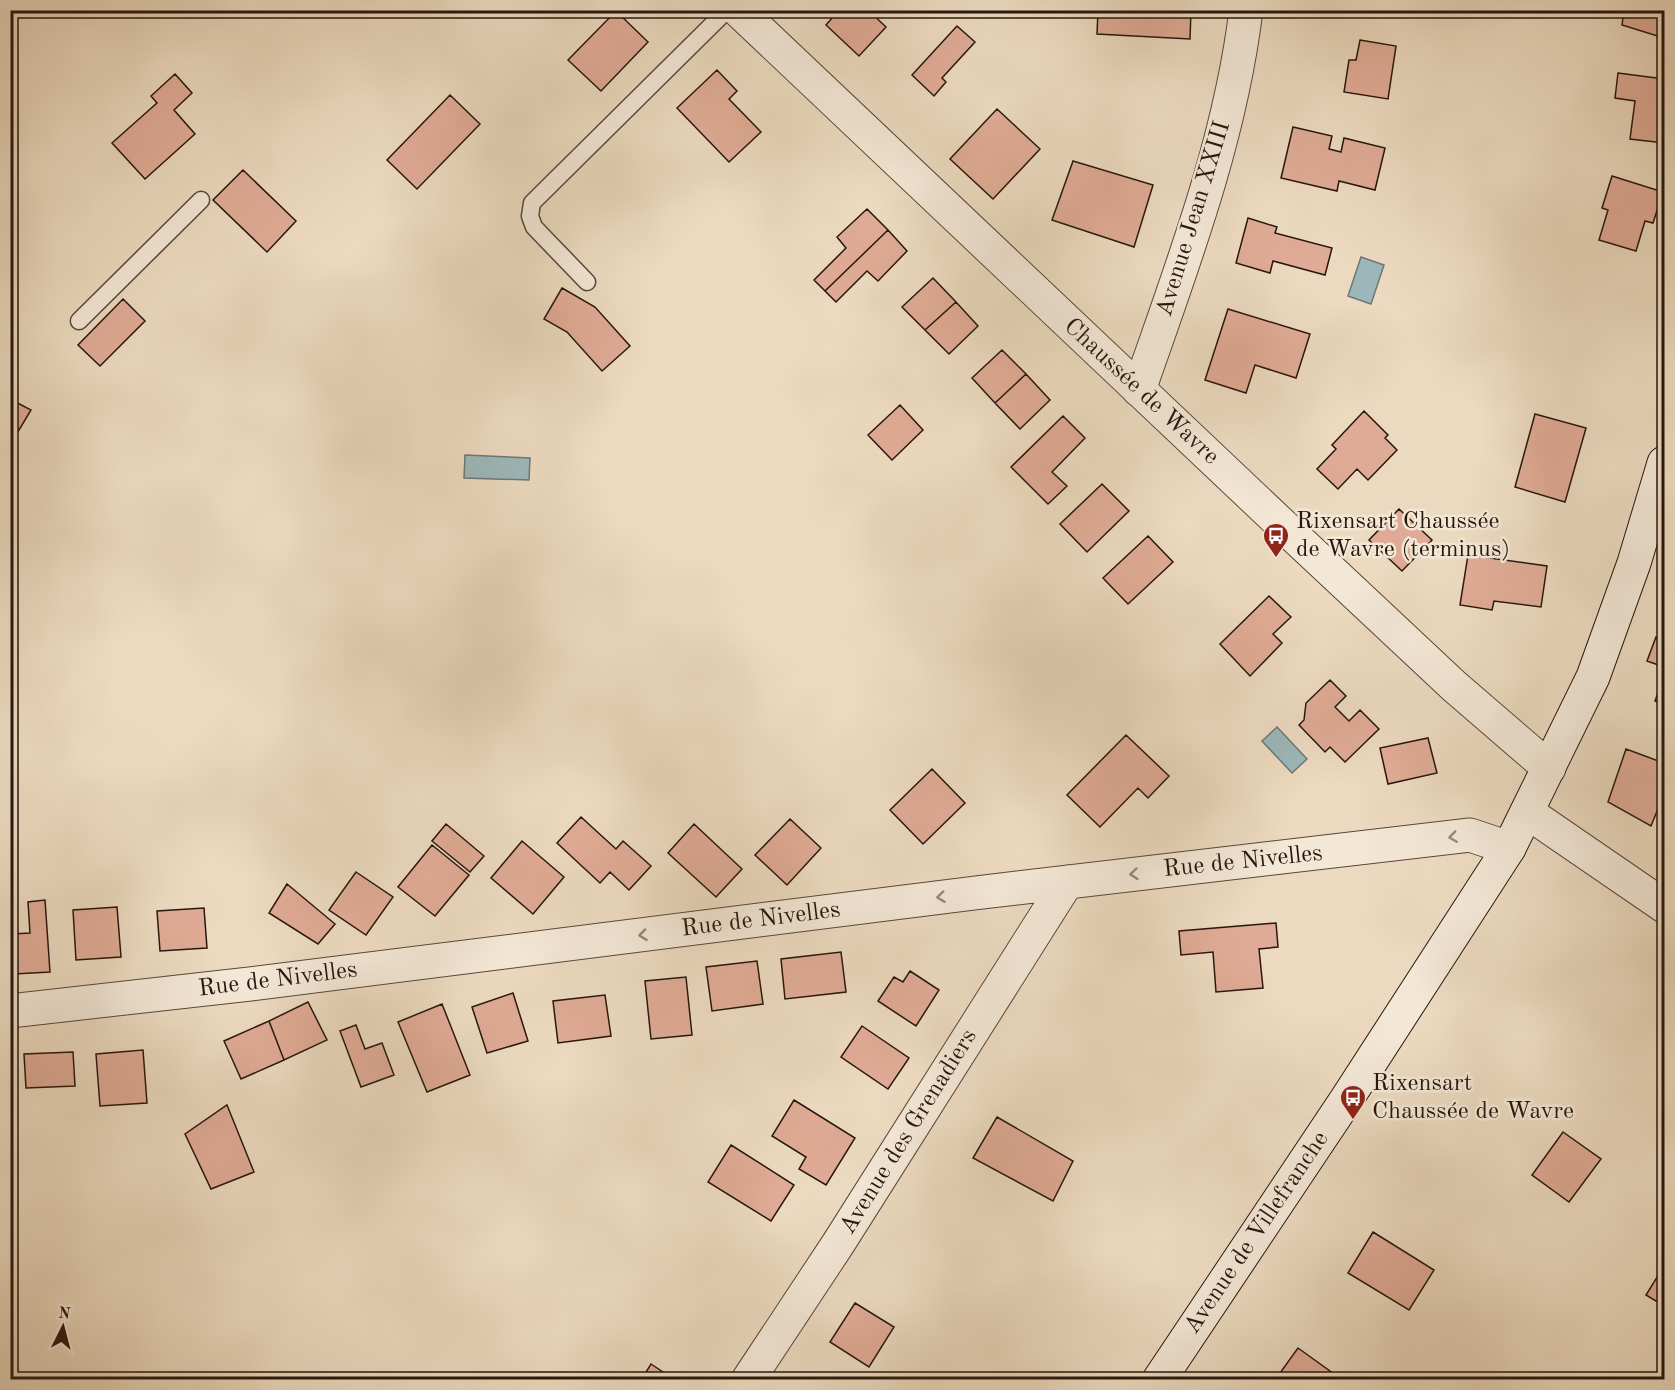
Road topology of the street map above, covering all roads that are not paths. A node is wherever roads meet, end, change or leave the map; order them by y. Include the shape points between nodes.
1 (727, 10) edge
2 (738, 10) edge
3 (1246, 10) edge
4 (201, 200) dead end
5 (587, 282) dead end
6 (79, 321) dead end
7 (1139, 390) junction
8 (1665, 463) edge
9 (1549, 768) junction
10 (1527, 812) junction
11 (1509, 848) junction
12 (1067, 882) junction
13 (1665, 906) edge
14 (10, 1011) edge
15 (748, 1380) edge
16 (1159, 1380) edge

1 - 5 lane via 532,203 530,216 534,227
2 - 7 street, Chaussée de Wavre
3 - 7 street, Avenue Jean XXIII via 1242,45 1209,185
4 - 6 lane
7 - 9 street, Chaussée de Wavre via 1454,686
8 - 9 street, Avenue de Villefranche via 1593,677
9 - 10 street, Avenue de Villefranche
10 - 11 street, Avenue de Villefranche
10 - 13 street
11 -> 12 street, Rue de Nivelles via 1470,834
11 - 16 street, Avenue de Villefranche
12 -> 14 street, Rue de Nivelles
12 - 15 street, Avenue des Grenadiers

